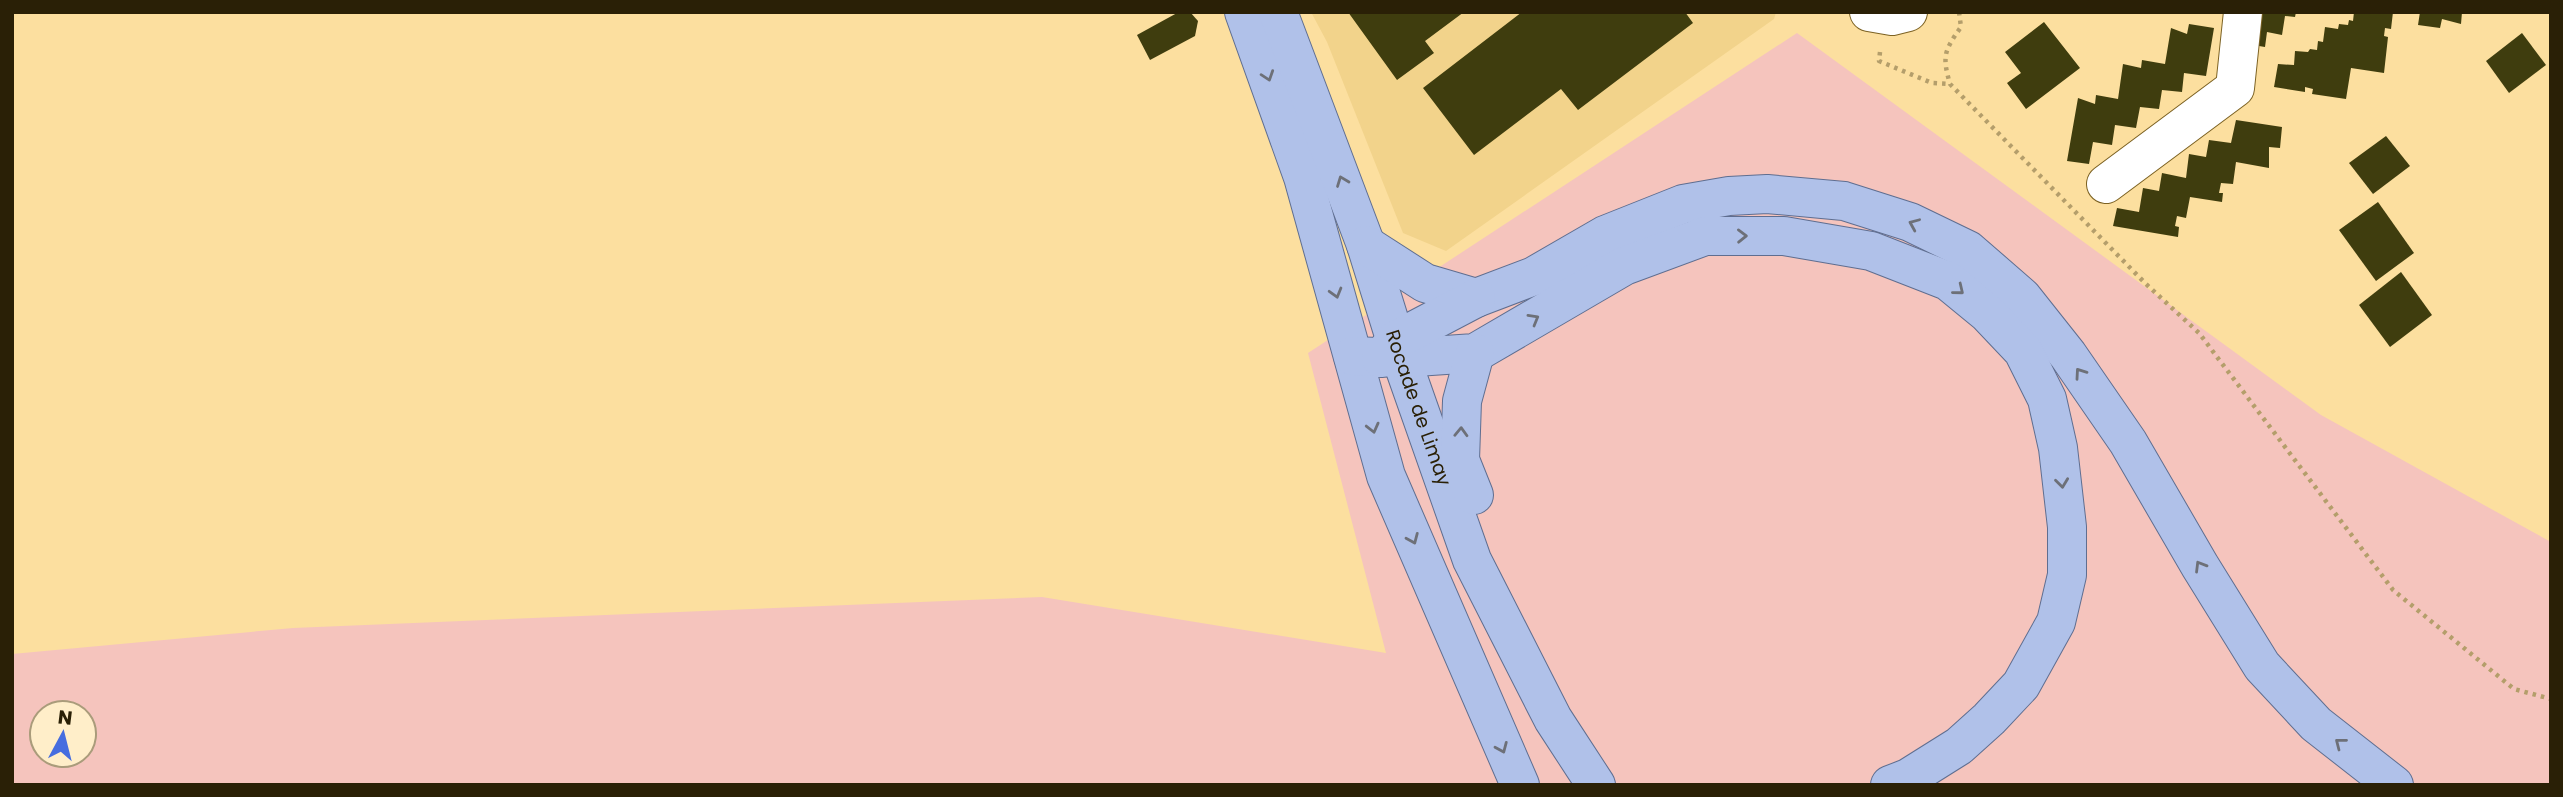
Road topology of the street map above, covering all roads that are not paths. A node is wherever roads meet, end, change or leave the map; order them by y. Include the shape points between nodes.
1 (1244, 12) edge
2 (1278, 12) edge
3 (2243, 12) edge
4 (2106, 184) dead end
5 (1366, 245) junction
6 (1476, 299) junction
7 (1475, 353) junction
8 (1379, 358) junction
9 (1590, 777) edge
10 (1520, 785) edge
11 (1890, 785) edge
12 (2394, 785) edge

1 -> 8 main road, Rocade de Limay via 1303,177
5 -> 2 main road, Rocade de Limay
3 - 4 street via 2235,88
5 - 6 main road via 1425,283
5 - 8 main road, Rocade de Limay
6 - 8 main road
12 -> 6 main road via 2316,724 2262,666 2128,442 2068,355 2022,297 1968,250 1910,222 1844,201 1767,194 1729,196 1683,204 1605,234 1534,275
7 - 8 main road
9 -> 7 main road via 1575,721 1499,560 1460,460 1461,401
7 -> 11 main road via 1624,266 1705,236 1784,236 1871,251 1948,281 1987,313 2023,351 2047,399 2067,527 2067,575 2056,622 2021,685 1959,746
8 - 9 main road, Rocade de Limay via 1472,560 1553,719
8 -> 10 main road, Rocade de Limay via 1386,476

